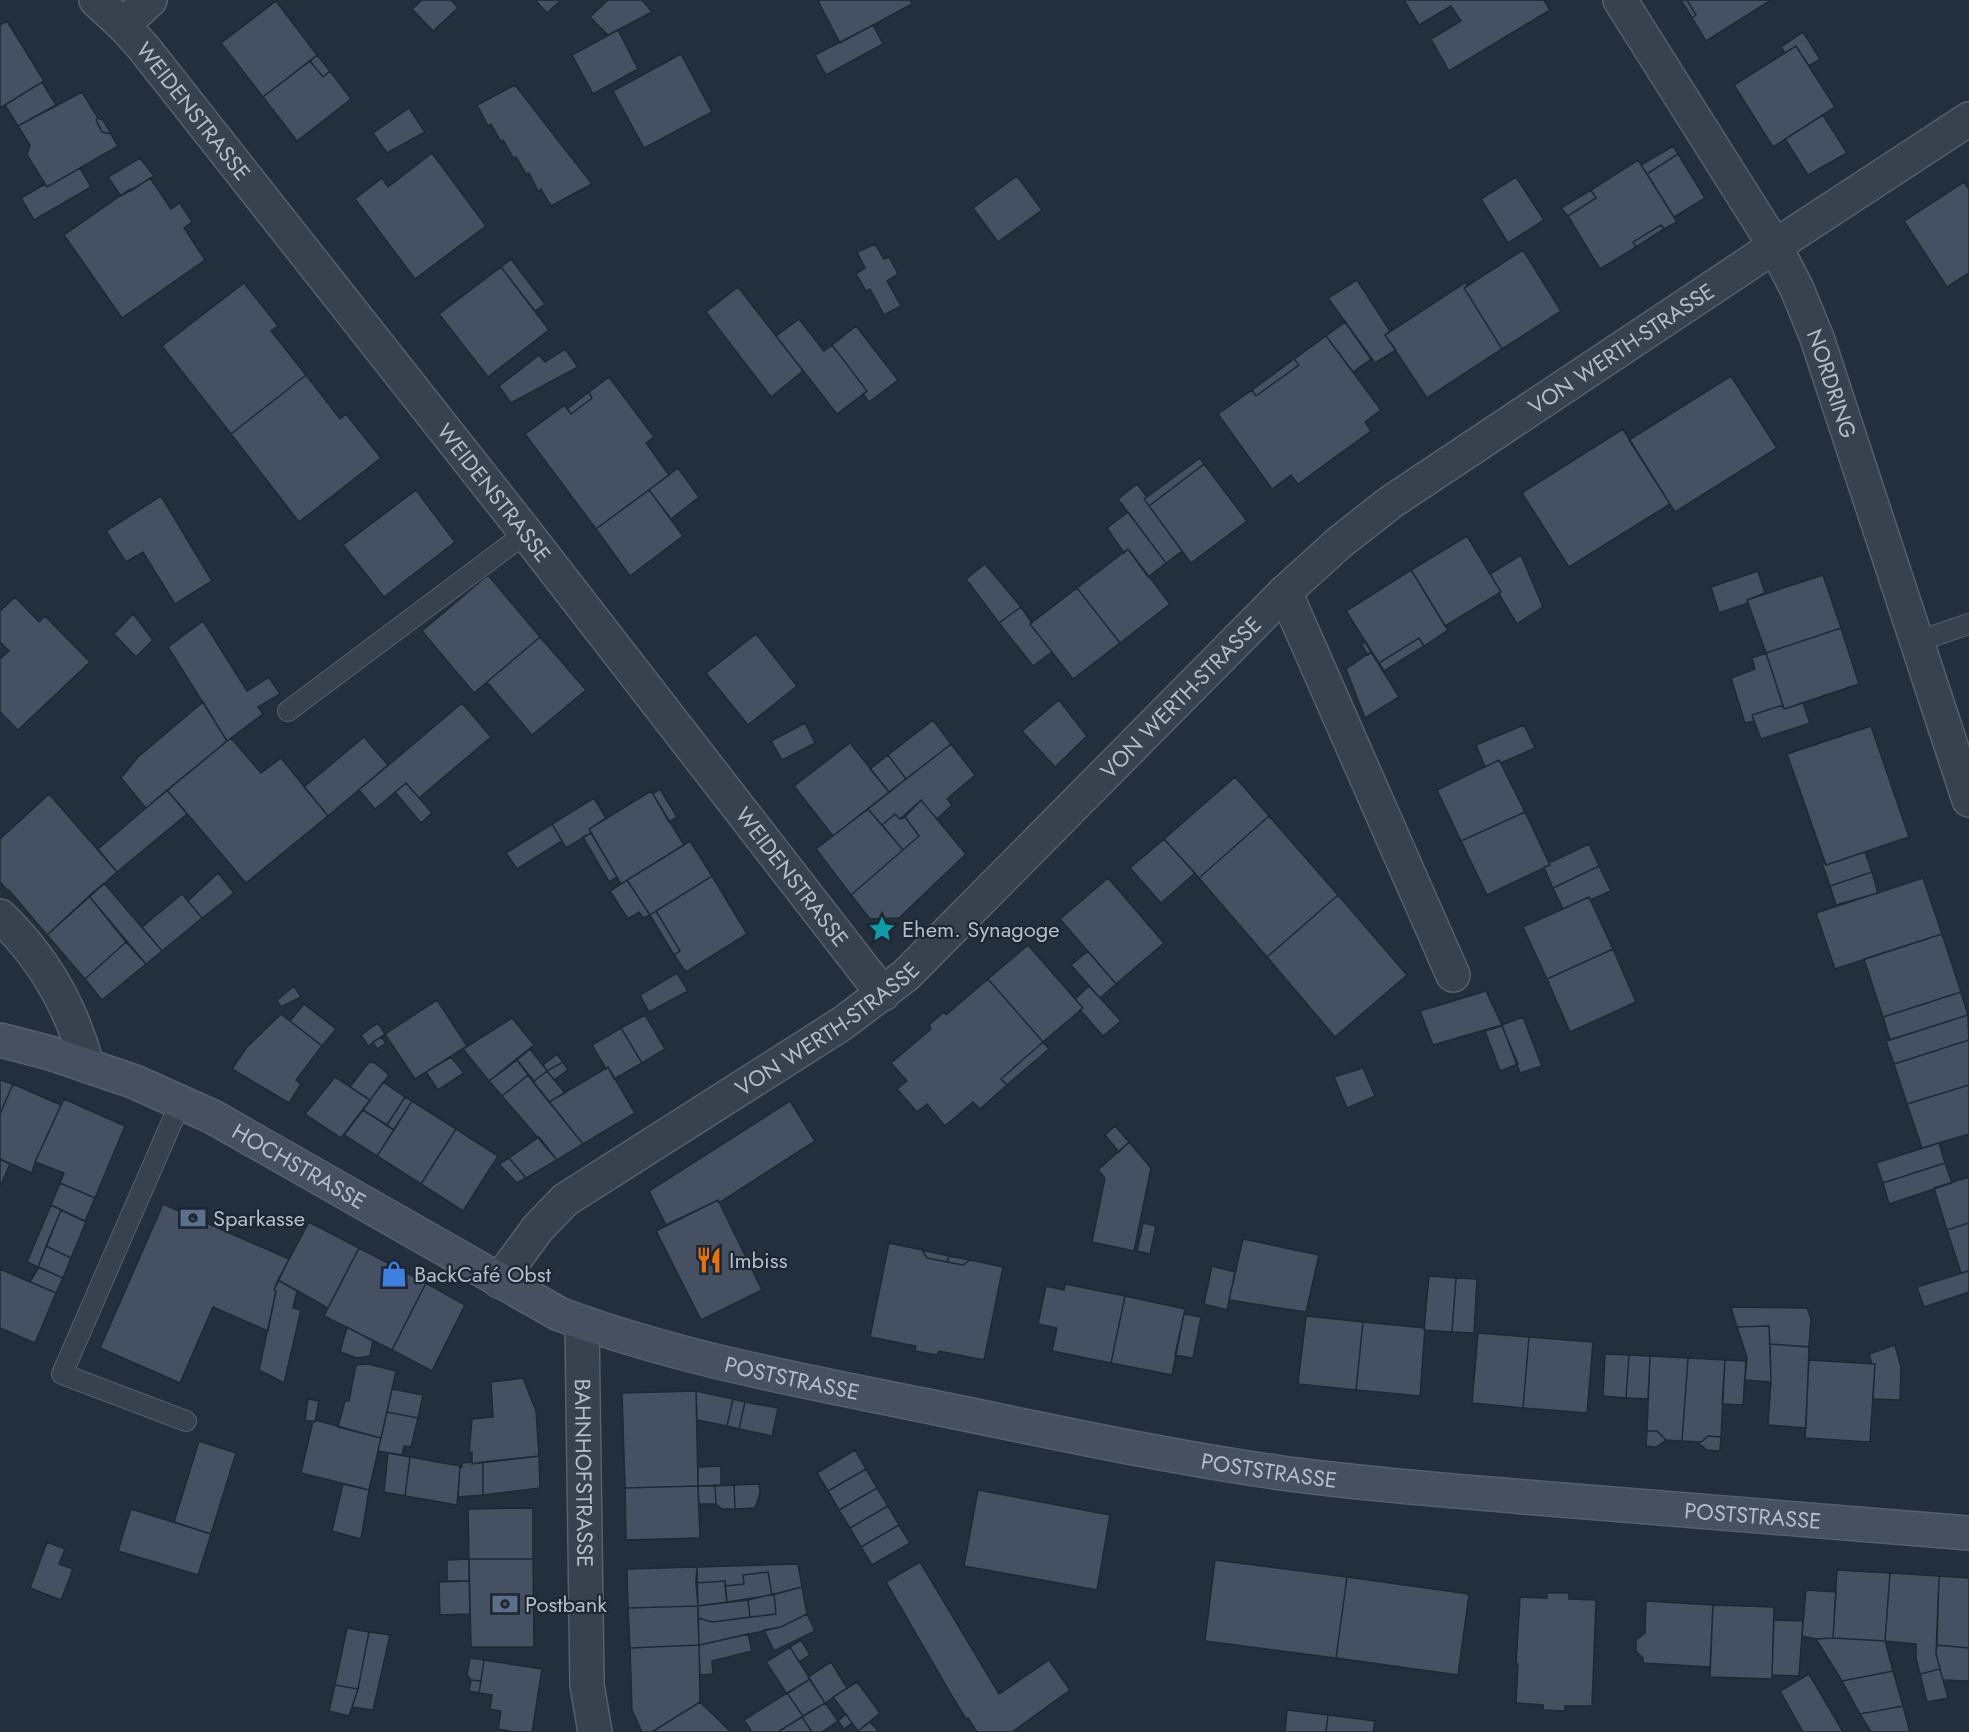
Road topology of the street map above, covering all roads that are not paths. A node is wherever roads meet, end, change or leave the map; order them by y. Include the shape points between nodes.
1 (96, 0) edge
2 (150, 0) edge
3 (1620, 0) edge
4 (123, 25) junction
5 (1969, 119) edge
6 (1775, 246) junction
7 (526, 533) junction
8 (1285, 592) junction
9 (1969, 624) edge
10 (1916, 642) junction
11 (288, 711) dead end
12 (1969, 800) edge
13 (0, 916) edge
14 (1454, 975) dead end
15 (883, 994) junction
16 (0, 1040) edge
17 (87, 1065) junction
18 (181, 1101) junction
19 (500, 1281) junction
20 (582, 1323) junction
21 (186, 1421) dead end
22 (1969, 1533) edge
23 (595, 1732) edge

1 - 4 street, WEIDENSTRASSE
2 - 4 street
3 - 6 street, NORDRING
4 - 7 street, WEIDENSTRASSE
5 - 6 street, VON WERTH-STRASSE
6 - 8 street, VON WERTH-STRASSE via 1391,502
6 - 10 street, NORDRING via 1817,338
7 - 11 lane
7 - 15 street, WEIDENSTRASSE
8 - 14 street, VON WERTH-STRASSE
8 - 15 street, VON WERTH-STRASSE
9 - 10 lane
10 - 12 street, NORDRING
13 - 17 street via 52,980 70,1012
15 - 19 street, VON WERTH-STRASSE via 565,1200 538,1228
16 - 17 street, HOCHSTRASSE
17 - 18 street, HOCHSTRASSE
18 - 19 street, HOCHSTRASSE via 246,1134
18 - 21 lane via 62,1374
19 - 20 street, HOCHSTRASSE
20 - 22 street, POSTSTRASSE via 761,1371 1217,1464 1456,1491
20 - 23 street, BAHNHOFSTRASSE via 587,1685

